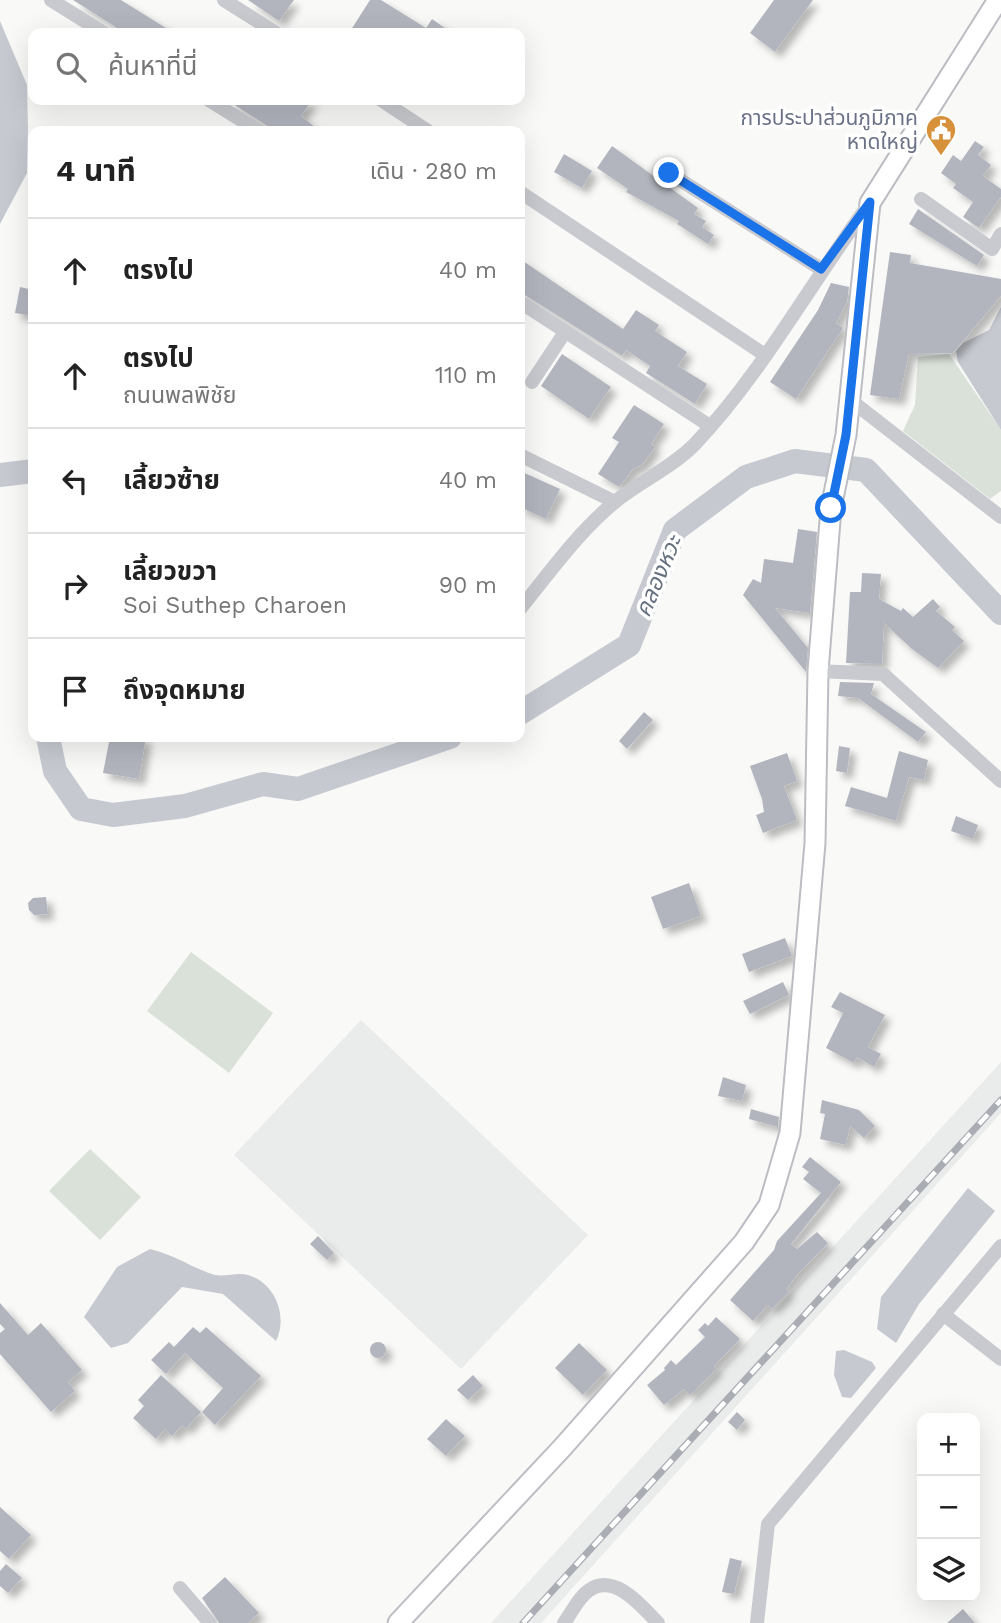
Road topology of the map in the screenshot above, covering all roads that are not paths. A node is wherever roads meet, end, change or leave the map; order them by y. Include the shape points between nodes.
1 (51, 0) edge
2 (224, 0) edge
3 (998, 0) edge
4 (96, 28) edge
5 (268, 28) edge
6 (217, 105) edge
7 (389, 105) edge
8 (251, 126) edge
9 (420, 126) edge
10 (669, 173) dead end
11 (525, 195) edge
12 (921, 199) dead end
13 (870, 202) junction
14 (1001, 234) edge
15 (821, 269) junction
16 (525, 305) edge
17 (565, 332) junction
18 (765, 355) junction
19 (532, 382) dead end
20 (849, 399) junction
21 (709, 426) junction
22 (525, 457) edge
23 (615, 502) junction
24 (1001, 517) edge
25 (525, 603) edge
26 (818, 671) junction
27 (1001, 781) edge
28 (1001, 1246) edge
29 (943, 1314) junction
30 (1001, 1359) edge
31 (180, 1588) dead end
32 (210, 1623) edge
33 (398, 1623) edge
34 (564, 1623) edge
35 (659, 1623) edge
36 (757, 1623) edge

1 - 4 street
2 - 5 street
3 - 13 street
6 - 8 street
7 - 9 street
10 - 15 street
11 - 18 street
12 - 14 street via 992,248
13 - 15 street
13 - 20 street
15 - 18 street
16 - 17 street
17 - 19 street
17 - 21 street
18 - 21 street
20 - 24 street
20 - 26 street via 831,508
21 - 23 street via 677,460
22 - 23 street
23 - 25 street
26 - 27 street via 883,674
26 - 33 street via 816,843 807,949 790,1133 769,1205 744,1242 562,1448
28 - 29 street
29 - 30 street
29 - 36 street via 768,1524
31 - 32 street
34 - 35 street via 588,1590 607,1585 626,1592

